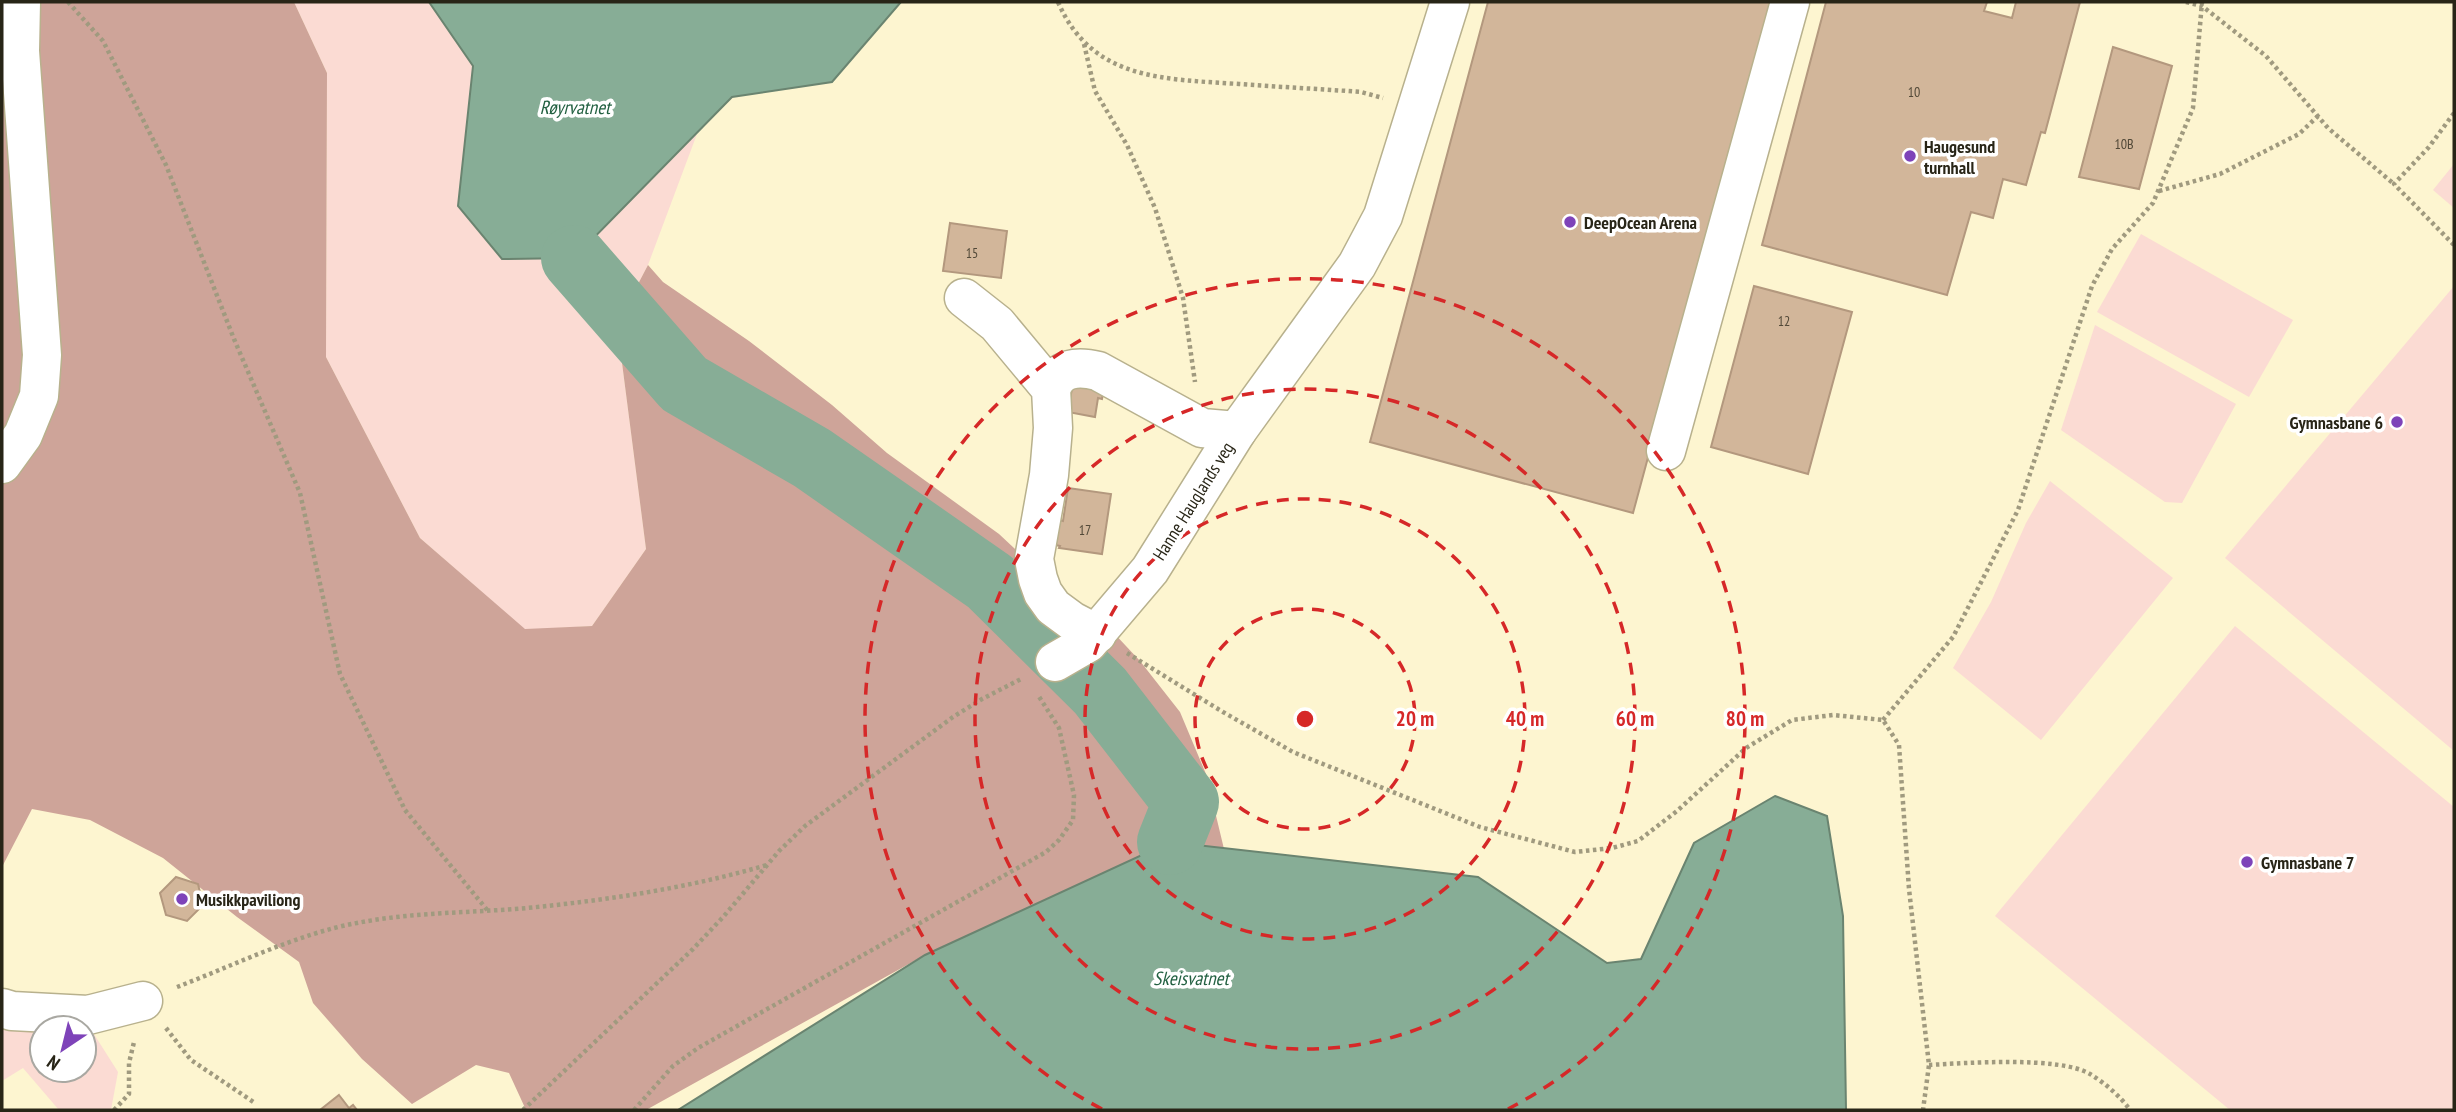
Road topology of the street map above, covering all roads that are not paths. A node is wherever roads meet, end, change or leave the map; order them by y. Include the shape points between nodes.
1 (21, 2) edge
2 (1450, 2) edge
3 (1790, 2) edge
4 (964, 298) dead end
5 (1051, 389) junction
6 (1220, 430) junction
7 (1666, 451) dead end
8 (2, 464) edge
9 (143, 1000) road end
10 (2, 1008) edge

1 - 8 lane via 20,51 42,355 39,396 23,435
2 - 6 lane, Hanne Hauglands veg via 1383,216 1357,265
3 - 7 lane
4 - 5 lane via 997,324
5 - 6 lane via 1061,372 1086,368
5 - 6 lane, Hanne Hauglands veg via 1049,475 1034,559 1043,593 1072,621 1065,656 1150,570
9 - 10 lane via 88,1015

